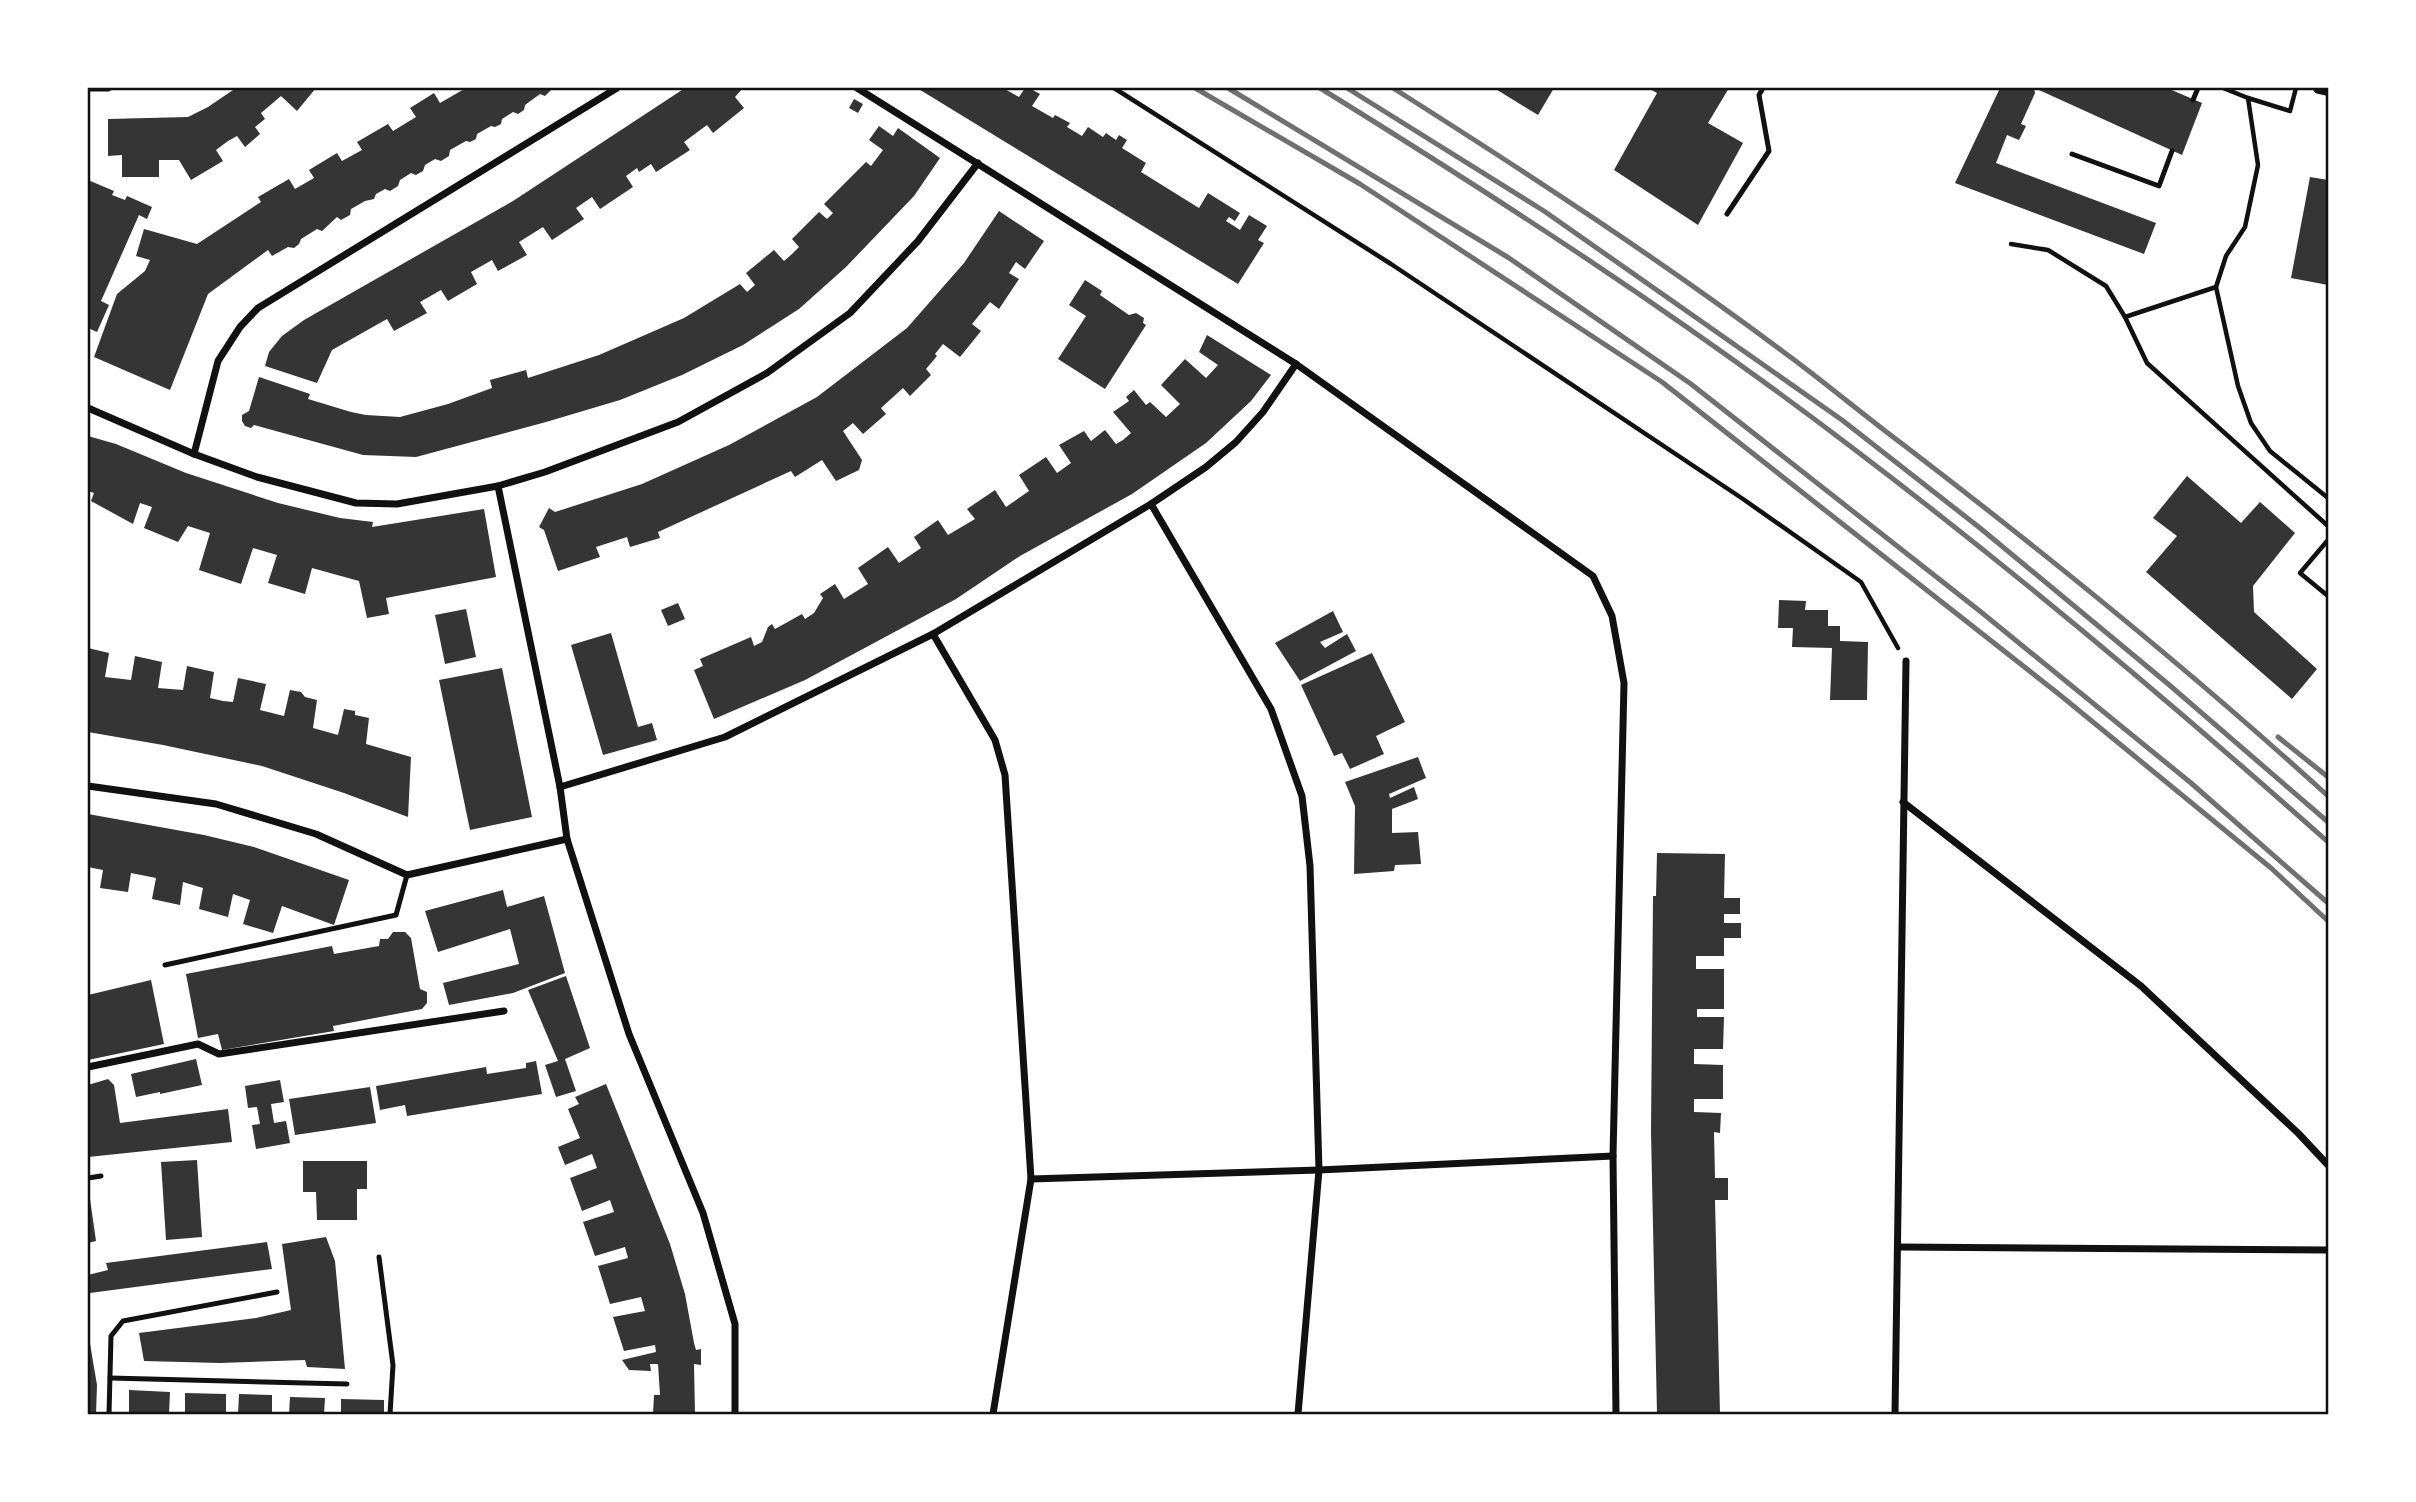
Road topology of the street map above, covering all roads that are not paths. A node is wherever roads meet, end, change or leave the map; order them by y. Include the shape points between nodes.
1 (88, 88) edge
2 (108, 88) edge
3 (617, 88) edge
4 (858, 88) edge
5 (1763, 88) edge
6 (2198, 88) edge
7 (2319, 88) edge
8 (2329, 90) edge
9 (2193, 100) dead end
10 (2172, 151) dead end
11 (2072, 153) dead end
12 (978, 163) junction
13 (1727, 214) dead end
14 (1296, 364) junction
15 (88, 408) edge
16 (194, 454) junction
17 (498, 486) junction
18 (1151, 504) junction
19 (933, 634) junction
20 (1906, 661) road end
21 (88, 786) edge
22 (560, 787) junction
23 (1903, 803) junction
24 (567, 839) junction
25 (407, 875) junction
26 (165, 965) dead end
27 (504, 1011) dead end
28 (88, 1067) edge
29 (1613, 1156) junction
30 (2329, 1165) edge
31 (1319, 1170) junction
32 (101, 1176) dead end
33 (88, 1178) edge
34 (1031, 1179) junction
35 (1898, 1247) junction
36 (2329, 1250) edge
37 (379, 1257) dead end
38 (277, 1292) dead end
39 (110, 1378) junction
40 (347, 1384) dead end
41 (108, 1415) edge
42 (390, 1415) edge
43 (735, 1415) edge
44 (993, 1415) edge
45 (1298, 1415) edge
46 (1616, 1415) edge
47 (1895, 1415) edge

1 - 2 street
3 - 16 street via 258,308 218,360
4 - 12 street
5 - 13 lane via 1759,95 1769,151
6 - 9 lane
7 - 8 street
10 - 11 lane via 2159,187
12 - 14 street
12 - 17 street via 918,241 850,313 767,373 678,422
14 - 18 street via 1237,442
14 - 29 street via 1593,576 1612,616 1624,683
15 - 16 street
16 - 17 street via 257,477 356,503 397,504
17 - 22 street
18 - 19 street
18 - 31 street via 1271,709 1302,796 1310,866
19 - 22 street via 725,737
19 - 34 street via 995,740 1005,775
20 - 23 street
21 - 25 street via 216,804 316,834
22 - 24 street
23 - 30 street via 2141,986
23 - 35 street
24 - 25 street
24 - 43 street via 629,1034 706,1225 735,1324
25 - 26 lane via 396,915
27 - 28 street via 219,1054 198,1044
29 - 31 street
29 - 46 street
31 - 34 street
31 - 45 street
32 - 33 lane
34 - 44 street
35 - 36 street
35 - 47 street
37 - 42 lane via 393,1365
38 - 39 lane via 123,1321 111,1336
39 - 40 lane
39 - 41 lane

